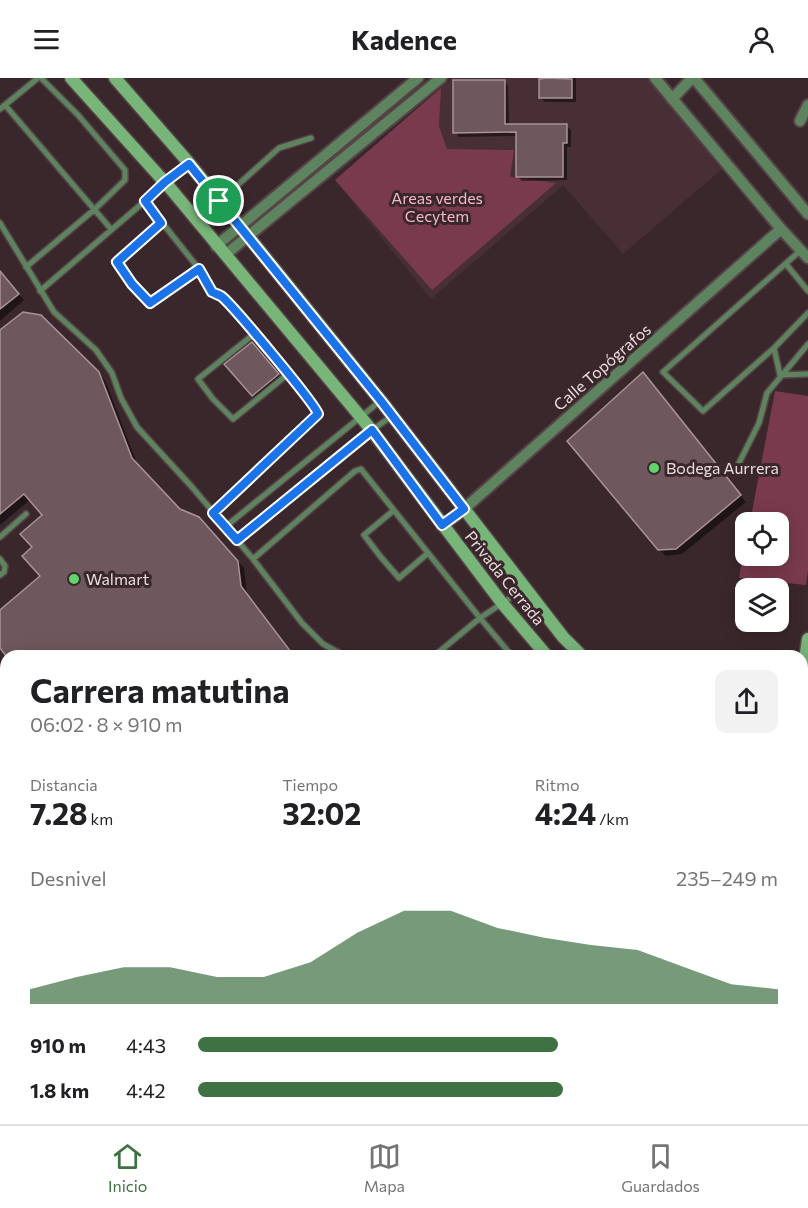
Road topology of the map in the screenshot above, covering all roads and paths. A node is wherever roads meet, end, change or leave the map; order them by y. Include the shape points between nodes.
1 (39, 78) edge
2 (71, 78) edge
3 (115, 78) edge
4 (418, 78) edge
5 (441, 78) edge
6 (655, 78) edge
7 (693, 78) edge
8 (406, 87) junction
9 (416, 99) junction
10 (672, 99) junction
11 (808, 105) edge
12 (2, 107) edge
13 (800, 121) dead end
14 (311, 138) dead end
15 (189, 164) junction
16 (165, 182) junction
17 (145, 201) junction
18 (219, 201) junction
19 (94, 209) junction
20 (808, 214) edge
21 (0, 223) edge
22 (161, 223) junction
23 (111, 229) junction
24 (781, 229) junction
25 (244, 231) junction
26 (220, 250) junction
27 (805, 254) edge
28 (786, 264) junction
29 (26, 267) junction
30 (199, 269) junction
31 (40, 291) junction
32 (808, 291) edge
33 (808, 313) edge
34 (254, 334) junction
35 (808, 344) edge
36 (774, 348) junction
37 (288, 374) junction
38 (808, 374) edge
39 (780, 375) junction
40 (381, 401) junction
41 (360, 416) junction
42 (392, 417) junction
43 (372, 430) junction
44 (734, 473) dead end
45 (464, 509) junction
46 (393, 511) junction
47 (213, 513) junction
48 (26, 514) dead end
49 (442, 525) junction
50 (225, 526) junction
51 (0, 537) edge
52 (237, 540) junction
53 (428, 553) junction
54 (0, 559) edge
55 (253, 559) junction
56 (0, 575) edge
57 (526, 587) junction
58 (502, 603) junction
59 (480, 618) junction
60 (334, 650) edge
61 (441, 650) edge
62 (507, 650) edge
63 (542, 650) edge
64 (576, 650) edge

1 - 12 lane
1 - 19 lane via 78,114 125,170 125,180
2 - 16 street, Privada Cerrada
3 - 15 street, Privada Cerrada
4 - 8 street
5 - 9 street
6 - 10 street
7 - 10 street
7 - 20 street
8 - 9 street
8 - 25 street
9 - 25 street
10 - 24 street
11 - 13 street
12 - 19 lane
14 - 18 lane via 279,148
15 - 16 lane
15 - 18 street, Privada Cerrada
16 - 17 lane
16 - 26 street, Privada Cerrada
17 - 22 lane
17 - 23 lane
18 - 25 street, Privada Cerrada
19 - 23 lane
19 - 29 lane
21 - 29 lane
22 - 30 lane
22 - 30 lane via 117,262 132,284 150,303
23 - 31 lane
24 - 27 street
24 - 45 street, Calle Topógrafos
25 - 26 street
25 - 40 street, Privada Cerrada
26 - 41 street, Privada Cerrada
27 - 28 lane
28 - 32 lane
28 - 36 lane via 663,372 703,411
29 - 31 lane
30 - 34 lane via 212,292 220,295
31 - 47 lane via 54,312 96,350 112,374 136,427
33 - 36 lane
34 - 37 lane
34 - 37 lane via 198,379 213,399 233,419
35 - 39 lane
36 - 39 lane
37 - 47 lane via 318,414
38 - 39 lane
39 - 44 lane via 767,393 759,423
40 - 41 lane
40 - 42 street, Privada Cerrada
41 - 43 street, Privada Cerrada
41 - 50 lane
42 - 43 lane
42 - 45 street, Privada Cerrada
43 - 49 street, Privada Cerrada
43 - 52 lane
45 - 49 street, Calle Topógrafos
45 - 57 street, Privada Cerrada
46 - 53 lane
46 - 53 lane via 364,535 380,556 399,578
46 - 55 lane via 362,470 355,471
47 - 50 lane
48 - 51 lane
49 - 58 street, Privada Cerrada
50 - 52 lane
52 - 55 lane
53 - 59 lane
54 - 56 lane via 5,566
55 - 60 lane via 302,623
57 - 58 lane
57 - 64 street, Privada Cerrada
58 - 59 lane
58 - 63 street, Privada Cerrada
59 - 61 lane
59 - 62 lane

